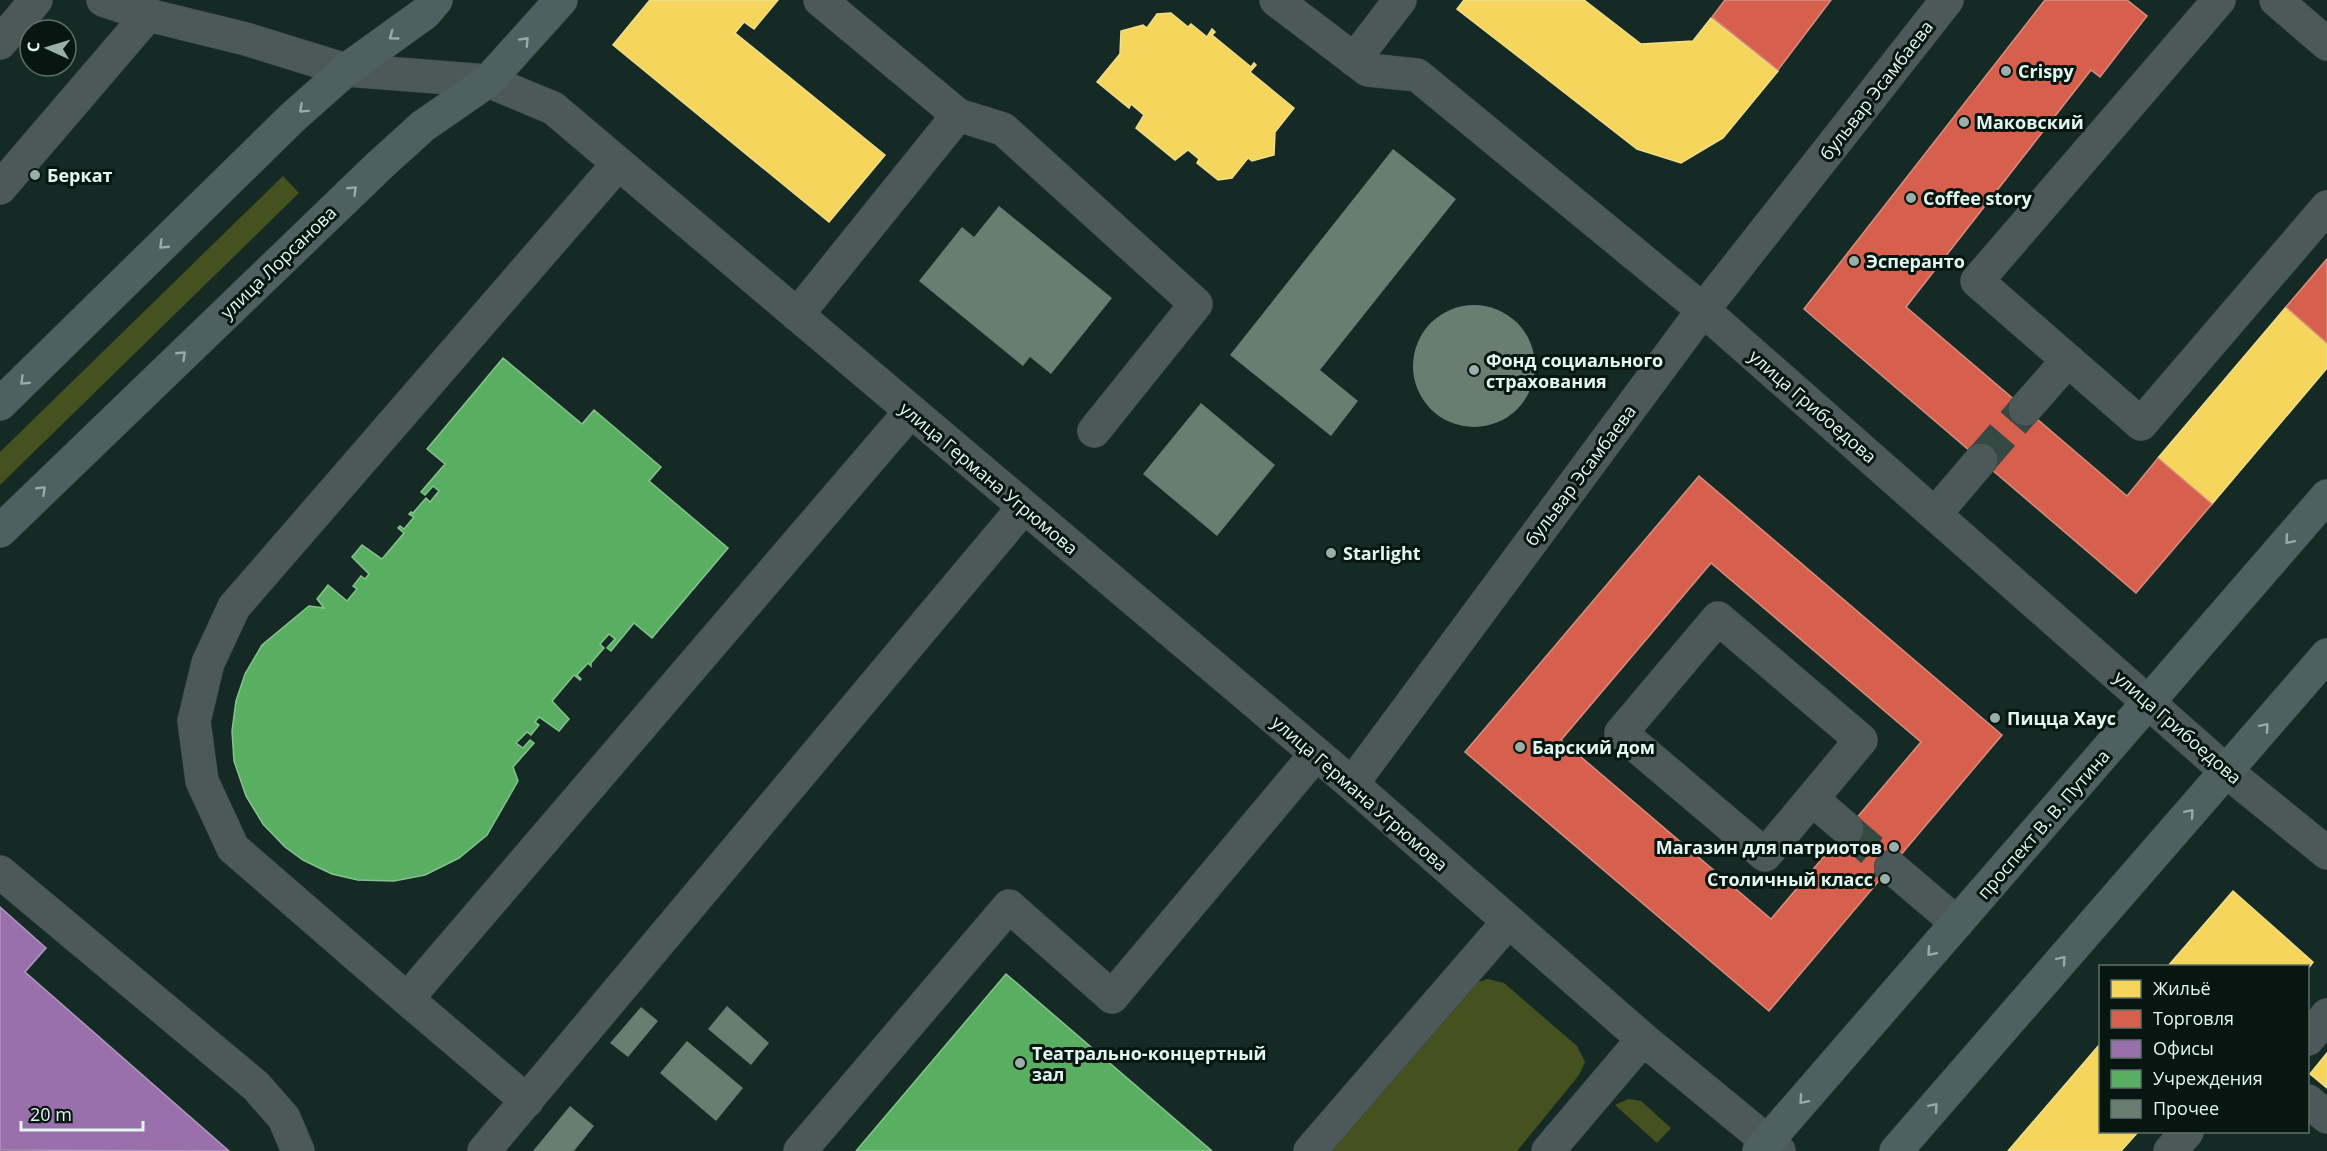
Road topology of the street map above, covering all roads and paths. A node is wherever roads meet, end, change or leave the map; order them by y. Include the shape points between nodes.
1 (36, 0) edge
2 (103, 0) edge
3 (436, 0) edge
4 (561, 0) edge
5 (820, 0) edge
6 (1276, 0) edge
7 (1400, 0) edge
8 (1947, 0) edge
9 (2219, 0) edge
10 (2277, 0) edge
11 (148, 15) junction
12 (0, 43) edge
13 (2327, 44) edge
14 (1354, 60) junction
15 (346, 70) junction
16 (488, 81) junction
17 (958, 115) junction
18 (618, 164) junction
19 (0, 189) edge
20 (2327, 207) edge
21 (1703, 310) junction
22 (797, 315) junction
23 (2068, 360) junction
24 (0, 404) edge
25 (2025, 409) tunnel mouth
26 (910, 412) junction
27 (1094, 431) dead end
28 (1981, 460) tunnel mouth
29 (2327, 496) edge
30 (1023, 507) junction
31 (1935, 514) junction
32 (0, 531) edge
33 (2327, 655) edge
34 (2149, 702) junction
35 (1316, 754) junction
36 (2226, 771) junction
37 (1352, 784) junction
38 (1812, 799) junction
39 (1847, 829) tunnel mouth
40 (2327, 853) edge
41 (1891, 867) tunnel mouth
42 (0, 872) edge
43 (1508, 922) junction
44 (1957, 923) junction
45 (407, 999) junction
46 (2327, 1015) edge
47 (2309, 1037) edge
48 (1643, 1039) junction
49 (526, 1101) junction
50 (2309, 1103) edge
51 (2327, 1117) edge
52 (2185, 1133) edge
53 (1768, 1148) edge
54 (298, 1151) edge
55 (484, 1151) edge
56 (800, 1151) edge
57 (1310, 1151) edge
58 (1548, 1151) edge
59 (1896, 1151) edge
60 (2170, 1151) edge

1 - 12 street
2 - 11 street, улица Германа Угрюмова
3 -> 15 main road via 425,13
16 -> 4 main road, улица Лорсанова
5 - 17 street
6 - 14 street, улица Грибоедова
7 - 14 street
8 - 21 street, бульвар Эсамбаева
9 - 23 street via 1977,281
10 - 13 street
11 - 15 street, улица Германа Угрюмова via 246,39
11 - 19 street
14 - 21 street, улица Грибоедова via 1368,70 1417,75
15 - 16 street, улица Германа Угрюмова
15 -> 24 main road
16 - 18 street, улица Германа Угрюмова via 553,108
32 -> 16 main road, улица Лорсанова via 380,165 423,126
17 - 22 street
17 - 27 street via 1003,129 1196,304
18 - 22 street, улица Германа Угрюмова
18 - 45 street via 234,607 207,663 194,721 202,782 233,848
20 - 23 street via 2141,424
21 - 31 street, улица Грибоедова
21 - 37 street, бульвар Эсамбаева
22 - 26 street, улица Германа Угрюмова
23 - 25 street
26 - 30 street, улица Германа Угрюмова
26 - 45 street
28 - 31 street
29 -> 34 main road, проспект В. В. Путина
30 - 35 street, улица Германа Угрюмова
30 - 49 street
31 - 34 street, улица Грибоедова
36 -> 33 main road
34 - 36 street, улица Грибоедова
34 - 44 main road, проспект В. В. Путина
35 - 37 street, улица Германа Угрюмова
35 - 56 street via 1112,997 1009,906
36 - 40 street, улица Грибоедова
59 -> 36 main road
37 - 43 street, улица Германа Угрюмова
38 - 38 street via 1861,740 1718,618 1621,733 1765,855
38 - 39 street
41 - 44 street
42 - 54 street via 256,1086 284,1118
43 - 48 street, улица Германа Угрюмова
43 - 57 street
44 -> 53 main road, проспект В. В. Путина
45 - 49 street
46 - 47 street
48 - 53 street, улица Германа Угрюмова
48 - 58 street
49 - 55 street
50 - 51 street
52 - 60 street

